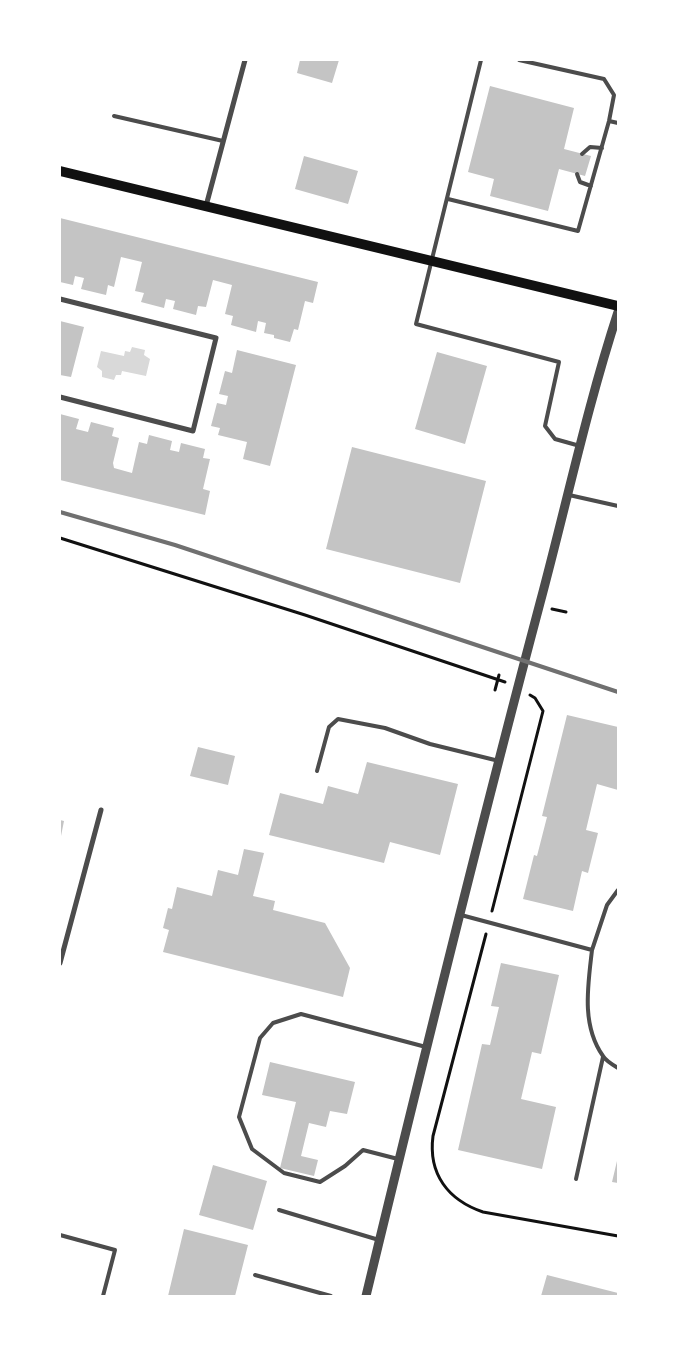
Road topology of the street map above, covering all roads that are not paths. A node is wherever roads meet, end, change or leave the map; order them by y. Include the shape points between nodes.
1 (245, 60) edge
2 (481, 60) edge
3 (519, 60) edge
4 (114, 116) dead end
5 (609, 121) junction
6 (618, 123) edge
7 (224, 141) junction
8 (602, 148) junction
9 (582, 154) dead end
10 (60, 171) edge
11 (577, 174) dead end
12 (591, 186) junction
13 (448, 199) junction
14 (206, 206) junction
15 (432, 262) junction
16 (60, 299) edge
17 (618, 306) edge
18 (618, 312) edge
19 (60, 397) edge
20 (580, 446) junction
21 (568, 494) junction
22 (618, 506) edge
23 (499, 761) junction
24 (317, 771) dead end
25 (101, 810) dead end
26 (618, 890) edge
27 (459, 915) junction
28 (592, 950) junction
29 (60, 964) edge
30 (426, 1047) junction
31 (603, 1057) junction
32 (618, 1068) edge
33 (399, 1159) junction
34 (576, 1178) dead end
35 (279, 1210) dead end
36 (60, 1235) edge
37 (379, 1240) junction
38 (255, 1275) dead end
39 (103, 1296) edge
40 (331, 1296) edge
41 (366, 1296) edge

1 - 7 street
2 - 13 lane
3 - 5 lane via 604,79 614,95
4 - 7 lane
5 - 6 lane
5 - 8 lane
7 - 14 street
8 - 9 lane via 590,147
8 - 12 lane
10 - 14 main road
11 - 12 lane via 580,182
12 - 13 lane via 578,231
13 - 15 lane
14 - 15 main road
15 - 17 main road
15 - 20 lane via 416,324 559,362 544,426 555,440
16 - 19 street via 216,338 193,430
18 - 20 street
20 - 21 street
21 - 22 lane
21 - 23 street
23 - 24 lane via 430,744 385,728 338,719 329,727
23 - 27 street
25 - 29 street
26 - 28 lane via 607,905
27 - 28 lane
27 - 30 street
28 - 31 lane via 587,1001 592,1032
30 - 33 street
30 - 33 lane via 302,1014 273,1023 260,1038 239,1117 252,1149 284,1173 320,1182 363,1150
31 - 32 lane
31 - 34 lane
33 - 37 street
35 - 37 lane
36 - 39 lane via 115,1250
37 - 41 street
38 - 40 lane

